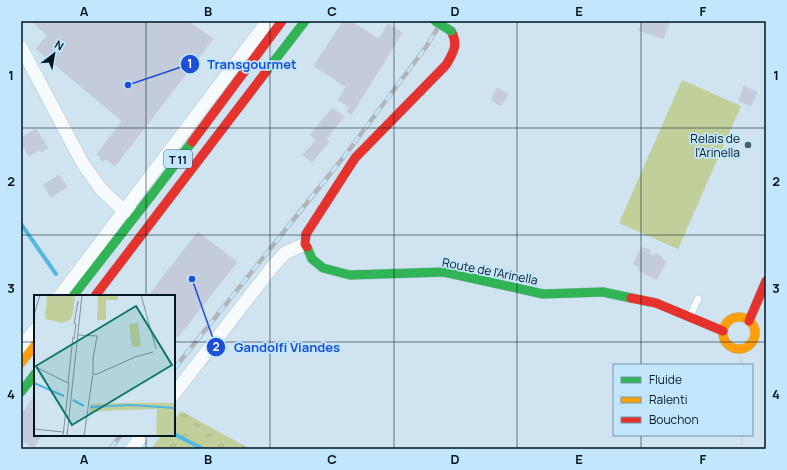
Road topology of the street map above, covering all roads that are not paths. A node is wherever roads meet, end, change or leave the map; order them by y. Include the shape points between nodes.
1 (268, 21) edge
2 (282, 21) edge
3 (305, 21) edge
4 (435, 21) edge
5 (21, 47) edge
6 (124, 211) junction
7 (138, 212) junction
8 (305, 244) junction
9 (766, 281) edge
10 (61, 295) edge
11 (74, 295) edge
12 (96, 295) edge
13 (698, 299) dead end
14 (690, 316) junction
15 (749, 321) junction
16 (724, 330) junction
17 (34, 331) edge
18 (34, 346) edge
19 (21, 348) edge
20 (21, 363) edge
21 (34, 375) edge
22 (21, 392) edge
23 (175, 393) edge
24 (141, 436) edge
25 (132, 449) edge

1 - 6 street
2 - 7 street, T 11
3 - 12 street, T 11
4 - 8 street, bridge via 454,35 455,51 446,65 355,158 311,225 306,234
5 - 6 street via 83,164 101,190
6 - 7 street
6 - 10 street
7 - 11 street, T 11
8 - 14 street, Route de l'Arinella via 312,259 323,268 350,275 444,272 543,294 603,292 656,303
8 - 23 street via 285,253 277,262
9 - 15 street
13 - 14 lane
14 - 16 street, Route de l'Arinella
15 - 16 street via 734,318 725,325
15 - 16 street via 753,325 755,336 745,348 729,346 723,336
17 - 19 street
18 - 20 street
21 - 22 street
24 - 25 street

